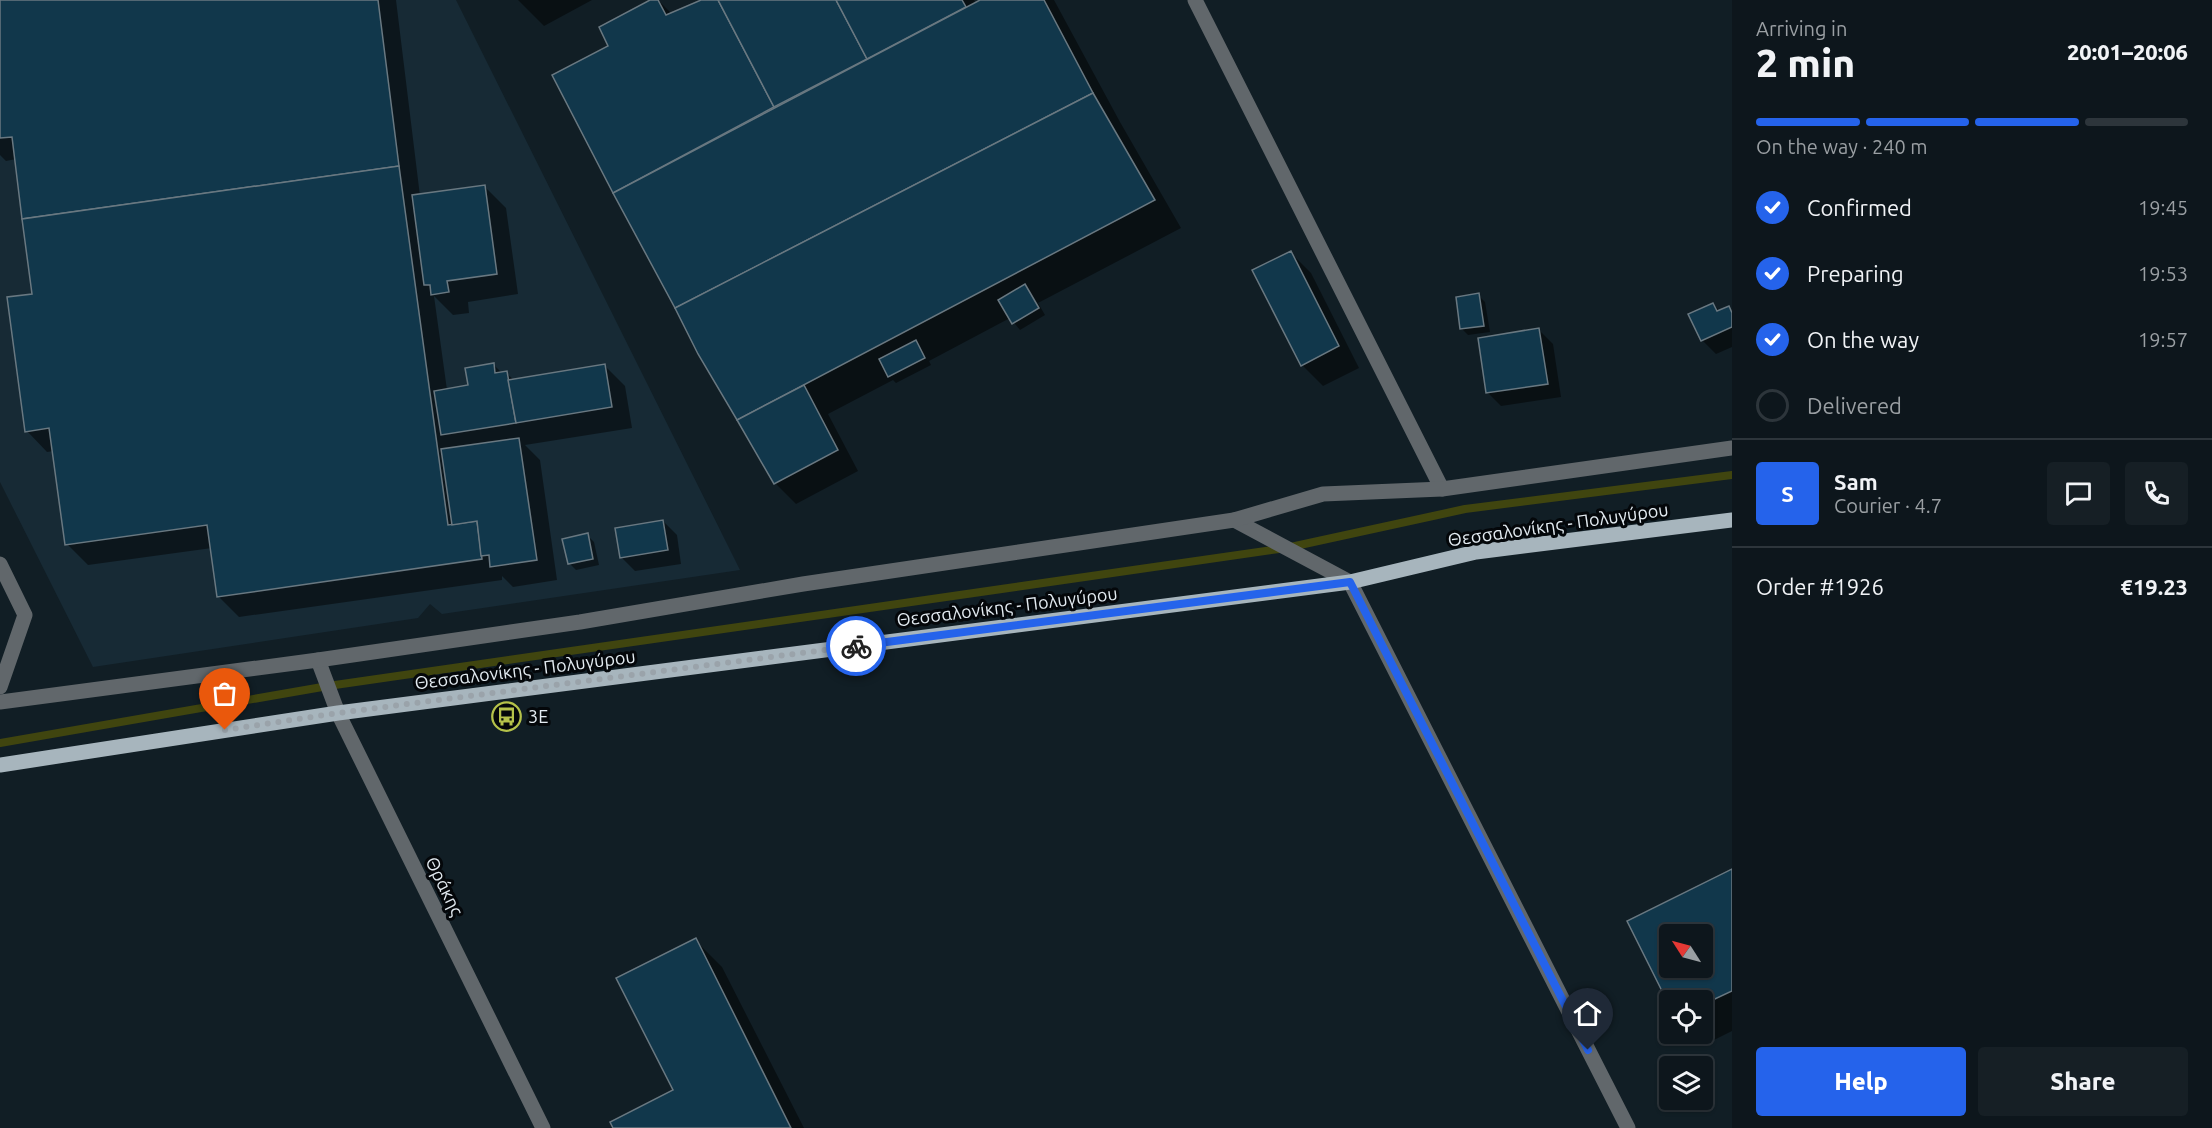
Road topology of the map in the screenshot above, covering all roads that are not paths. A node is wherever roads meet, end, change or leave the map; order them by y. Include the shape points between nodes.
1 (1195, 0) edge
2 (1732, 448) edge
3 (1442, 489) junction
4 (1234, 520) junction
5 (1732, 520) edge
6 (0, 564) edge
7 (1350, 582) junction
8 (318, 660) junction
9 (0, 687) edge
10 (0, 702) edge
11 (338, 713) junction
12 (0, 765) edge
13 (543, 1128) edge
14 (1628, 1128) edge

1 - 3 street
2 - 3 street
3 - 4 street via 1323,494
4 - 7 street
4 - 8 street
5 - 7 main road, Θεσσαλονίκης - Πολυγύρου via 1476,552
6 - 9 street via 25,615
7 - 11 main road, Θεσσαλονίκης - Πολυγύρου
7 - 14 street
8 - 10 street
8 - 11 street, Θράκης
11 - 12 main road, Θεσσαλονίκης - Πολυγύρου
11 - 13 street, Θράκης

